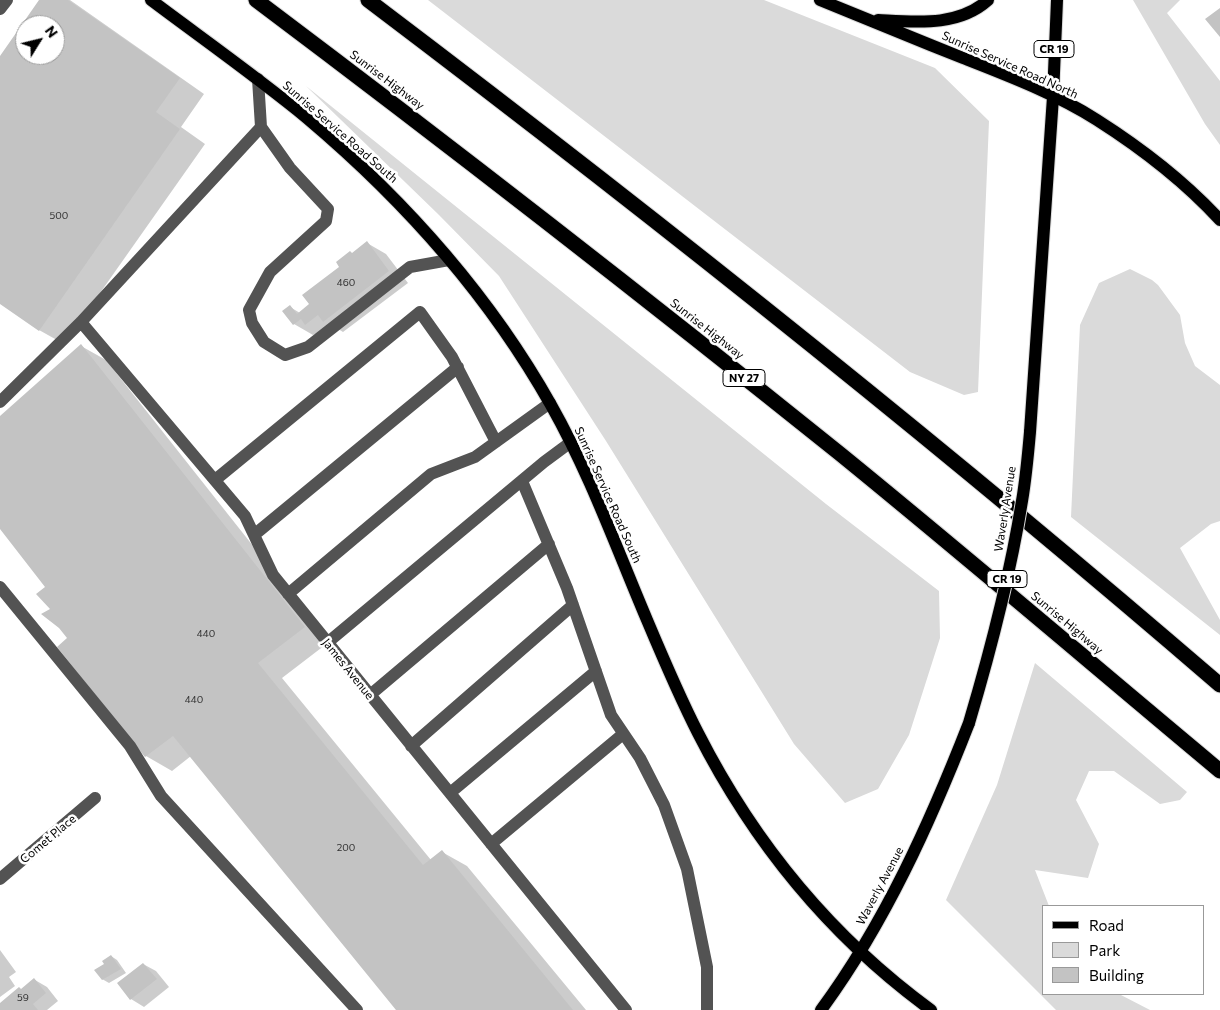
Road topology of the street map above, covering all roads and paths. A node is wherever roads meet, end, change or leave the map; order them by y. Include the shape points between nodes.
1 (7, 0) edge
2 (151, 0) edge
3 (256, 0) edge
4 (368, 0) edge
5 (820, 0) edge
6 (988, 0) edge
7 (1057, 0) edge
8 (0, 9) edge
9 (869, 20) junction
10 (258, 79) junction
11 (1053, 97) junction
12 (261, 127) junction
13 (1220, 220) edge
14 (449, 260) junction
15 (81, 322) junction
16 (458, 367) junction
17 (0, 402) edge
18 (550, 403) junction
19 (496, 442) junction
20 (571, 442) junction
21 (215, 480) junction
22 (522, 481) junction
23 (254, 535) junction
24 (549, 544) junction
25 (0, 587) edge
26 (288, 594) junction
27 (573, 605) junction
28 (327, 643) junction
29 (596, 672) junction
30 (1220, 686) edge
31 (370, 695) junction
32 (624, 734) junction
33 (411, 746) junction
34 (1220, 771) edge
35 (450, 793) junction
36 (95, 798) dead end
37 (491, 844) junction
38 (0, 879) edge
39 (861, 953) junction
40 (357, 1010) edge
41 (626, 1010) edge
42 (707, 1010) edge
43 (821, 1010) edge
44 (931, 1010) edge

1 - 8 street
2 - 10 main road, Sunrise Service Road South
3 - 34 highway, Sunrise Highway / NY 27 via 454,149 720,358
4 - 30 highway via 710,264 1056,545
5 - 9 main road, Sunrise Service Road North
6 - 9 main road via 966,14 939,20
7 - 11 main road, Waverly Avenue / CR 19
9 - 11 main road, Sunrise Service Road North
10 - 12 street
10 - 14 main road, Sunrise Service Road South via 378,182
11 - 13 main road, Sunrise Service Road North via 1097,120 1150,157
11 - 39 main road, Waverly Avenue / CR 19, bridge via 1030,432 1021,508 998,618 969,723 928,825
12 - 14 street via 290,168 328,209 326,221 270,272 249,310 252,323 264,342 285,355 308,348 410,267
12 - 15 street
14 - 18 main road, Sunrise Service Road South via 518,350
15 - 17 street
15 - 21 street, James Avenue
16 - 19 street
16 - 21 street via 420,312
16 - 23 street
18 - 19 street
18 - 20 main road, Sunrise Service Road South
19 - 26 street via 476,457 431,474
20 - 22 street
20 - 39 main road, Sunrise Service Road South via 593,487 676,688 722,777 789,875
21 - 23 street, James Avenue via 245,516
22 - 24 street
22 - 28 street
23 - 26 street, James Avenue via 273,575
24 - 27 street
24 - 31 street
25 - 40 street via 130,746 161,796
26 - 28 street, James Avenue
27 - 29 street
27 - 33 street
28 - 31 street, James Avenue
29 - 32 street via 611,715
29 - 35 street
31 - 33 street, James Avenue
32 - 37 street
32 - 42 street via 664,805 687,869 707,966
33 - 35 street, James Avenue
35 - 37 street, James Avenue
36 - 38 street, Comet Place
37 - 41 street, James Avenue
39 - 43 main road, Waverly Avenue / CR 19
39 - 44 main road, Sunrise Service Road South

